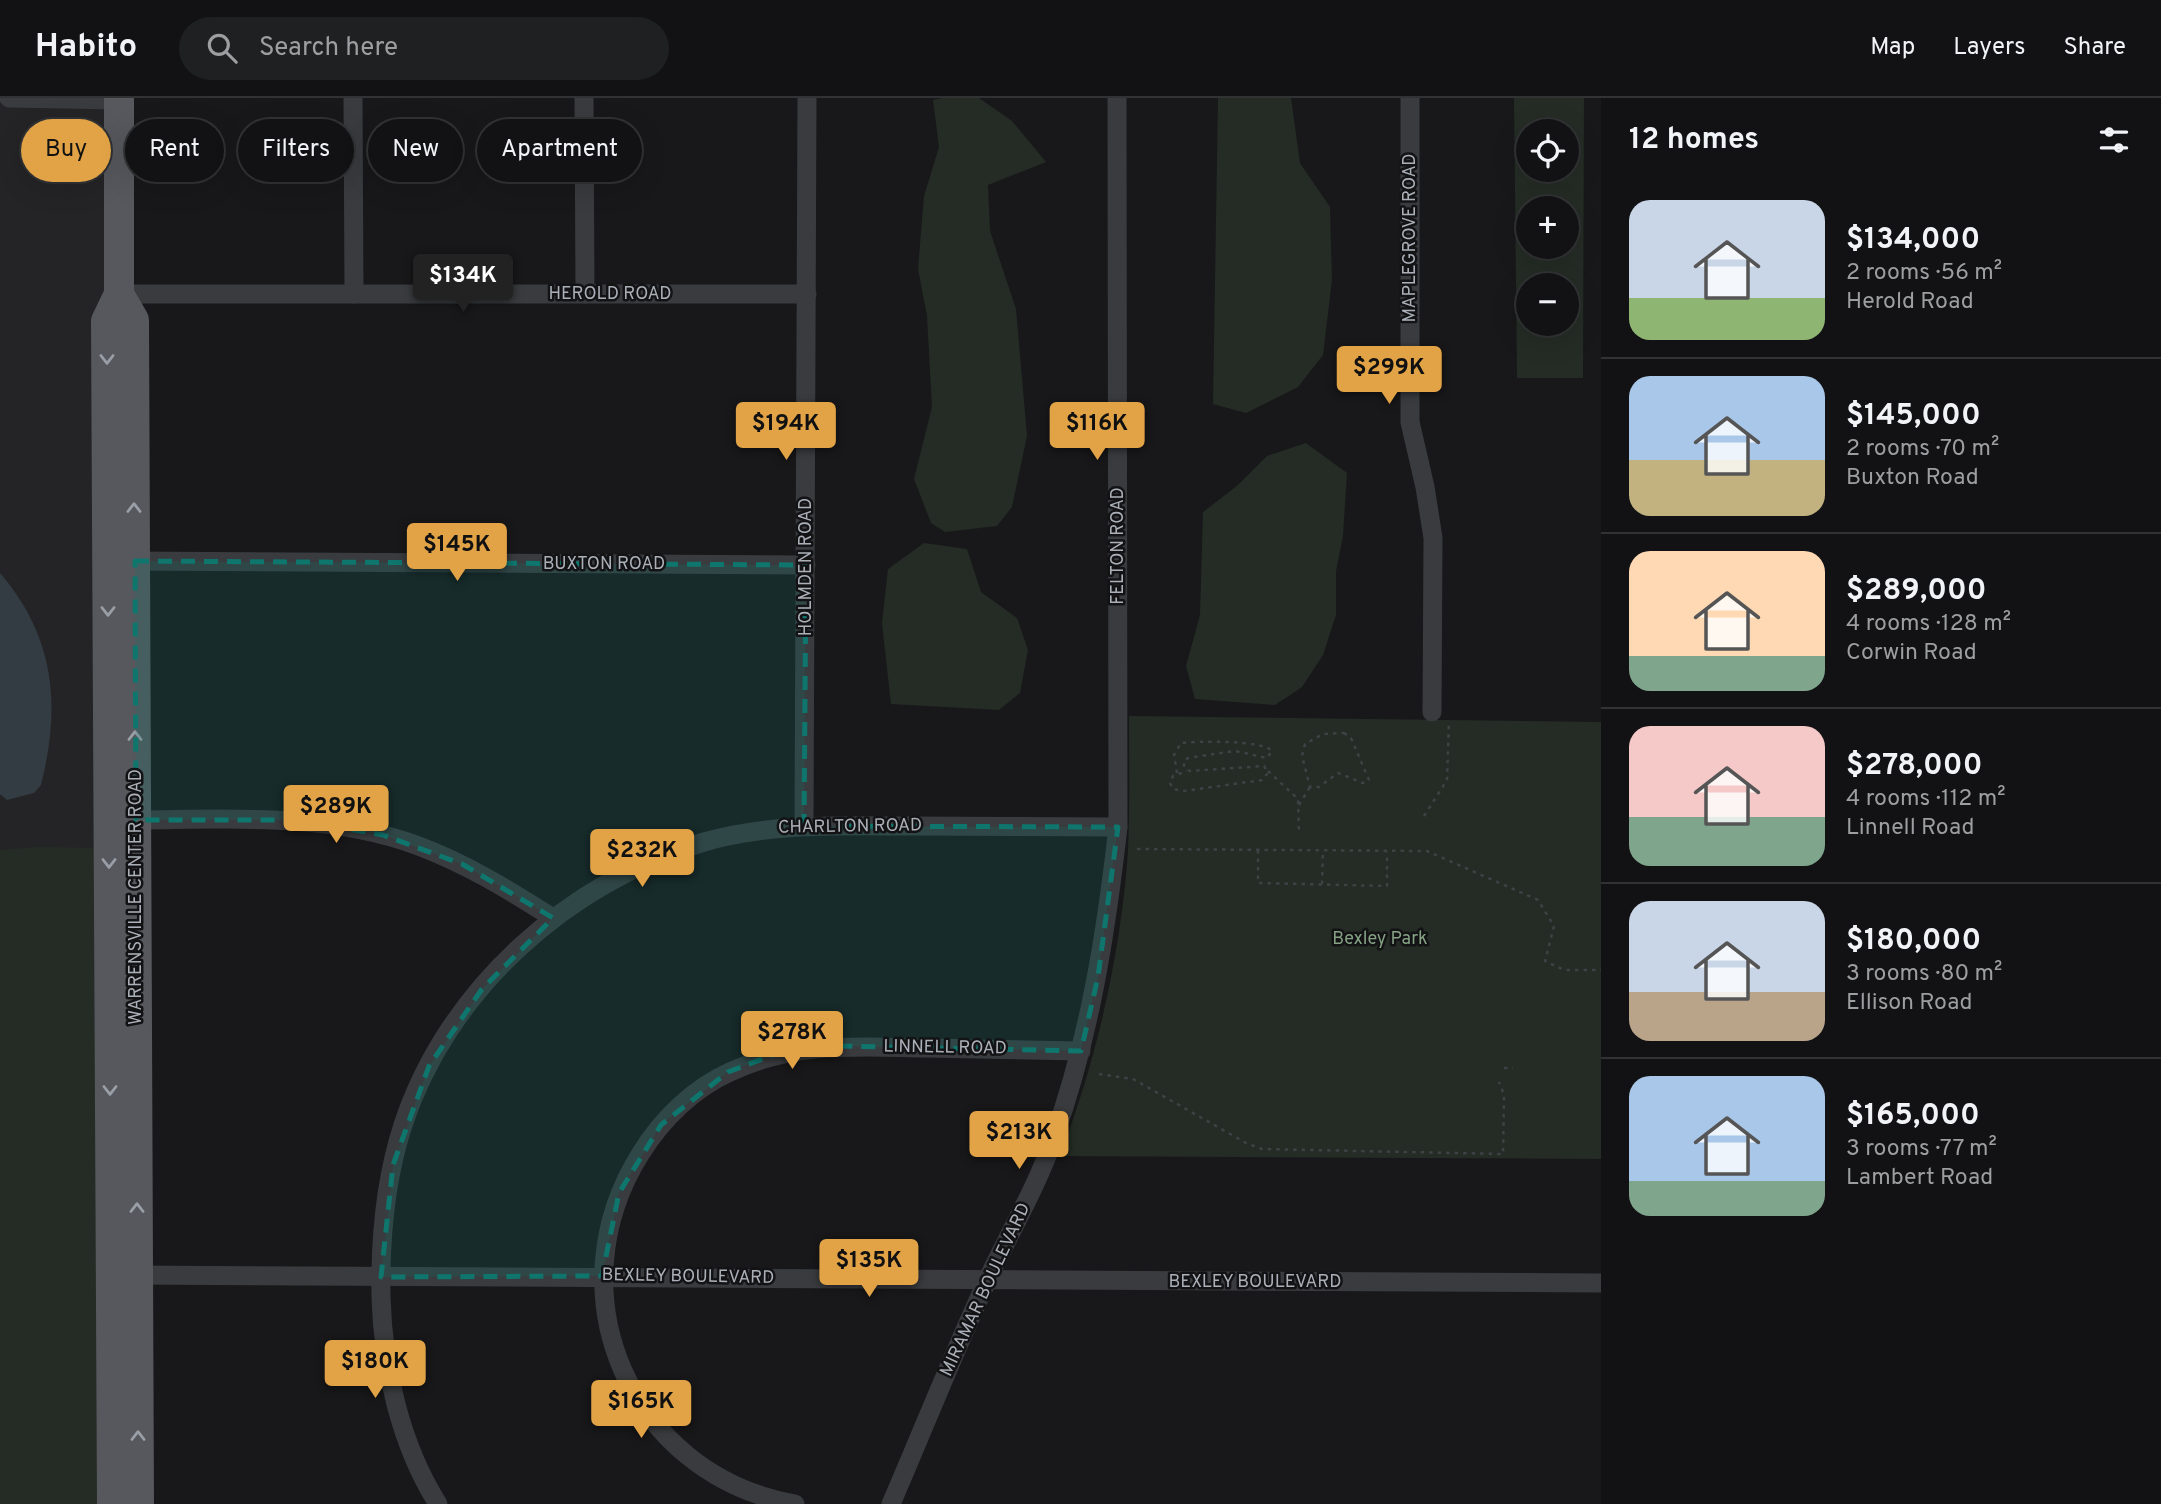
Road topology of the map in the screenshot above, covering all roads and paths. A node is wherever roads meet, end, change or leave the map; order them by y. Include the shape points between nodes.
1 (9, 98) edge
2 (353, 98) edge
3 (584, 98) edge
4 (807, 98) edge
5 (1117, 98) edge
6 (1410, 98) edge
7 (119, 99) edge
8 (119, 294) junction
9 (354, 294) junction
10 (585, 294) junction
11 (807, 294) junction
12 (121, 561) junction
13 (806, 565) junction
14 (1440, 716) joint
15 (1187, 771) junction
16 (1268, 771) junction
17 (1177, 773) junction
18 (1310, 787) junction
19 (1299, 805) junction
20 (1424, 816) dead end
21 (123, 820) junction
22 (804, 826) junction
23 (1118, 827) junction
24 (1299, 834) dead end
25 (1138, 849) dead end
26 (1258, 849) junction
27 (1323, 850) junction
28 (1387, 851) junction
29 (1322, 884) junction
30 (553, 918) junction
31 (1601, 970) edge
32 (1081, 1051) junction
33 (1504, 1068) dead end
34 (1513, 1068) dead end
35 (1099, 1074) dead end
36 (1499, 1082) dead end
37 (124, 1274) junction
38 (602, 1276) junction
39 (381, 1277) junction
40 (987, 1281) junction
41 (1601, 1283) edge
42 (112, 1504) edge
43 (139, 1504) edge
44 (438, 1504) edge
45 (795, 1504) edge
46 (891, 1504) edge

1 - 7 street
2 - 9 street
3 - 10 street
4 - 11 street, HOLMDEN ROAD
5 - 23 street, FELTON ROAD
6 - 14 street, MAPLEGROVE ROAD via 1409,422 1433,538
7 - 8 main road, WARRENSVILLE CENTER ROAD
8 - 9 street, HEROLD ROAD
8 - 12 main road, WARRENSVILLE CENTER ROAD via 106,321
9 - 10 street, HEROLD ROAD
10 - 11 street, HEROLD ROAD
11 - 13 street, HOLMDEN ROAD
12 - 13 street, BUXTON ROAD
12 - 21 main road, WARRENSVILLE CENTER ROAD
13 - 22 street, HOLMDEN ROAD
14 - 20 path via 1447,780
15 - 16 path via 1245,765 1264,766
15 - 17 path
15 - 17 path via 1184,763 1188,758 1235,751 1267,758 1272,751 1262,745 1181,743 1174,755
16 - 17 path via 1262,780 1179,791 1170,783
16 - 19 path via 1295,794
18 - 18 path via 1302,755 1305,744 1323,734 1349,736 1369,775 1368,782 1341,773 1319,787
18 - 19 path
19 - 24 path
21 - 30 street via 298,820 383,835 463,864
21 - 37 main road, WARRENSVILLE CENTER ROAD
22 - 23 street, CHARLTON ROAD
22 - 30 street, CHARLTON ROAD via 738,834 680,851 577,900
23 - 32 street, MIRAMAR BOULEVARD via 1107,926
25 - 26 path
26 - 27 path
26 - 29 path via 1258,883
27 - 28 path
27 - 29 path
28 - 29 path via 1387,886
28 - 31 path via 1427,851 1538,900 1554,926 1545,961 1564,970
30 - 39 street, CHARLTON ROAD via 516,950 482,989 429,1066 403,1125 393,1165
32 - 38 street, LINNELL ROAD via 810,1048 780,1052 728,1072 679,1107 632,1167 611,1215
32 - 40 street, MIRAMAR BOULEVARD via 1054,1138
33 - 34 path
35 - 36 path via 1133,1079 1256,1147 1323,1152 1503,1154 1504,1095
37 - 39 street, BEXLEY BOULEVARD
37 - 42 main road, WARRENSVILLE CENTER ROAD
43 -> 37 main road, WARRENSVILLE CENTER ROAD
38 - 39 street, BEXLEY BOULEVARD
38 - 40 street, BEXLEY BOULEVARD
38 - 45 street, LINNELL ROAD via 615,1352 658,1429 710,1473 751,1492
39 - 44 street, CHARLTON ROAD via 385,1346 396,1401
40 - 41 street, BEXLEY BOULEVARD
40 - 46 street, MIRAMAR BOULEVARD

